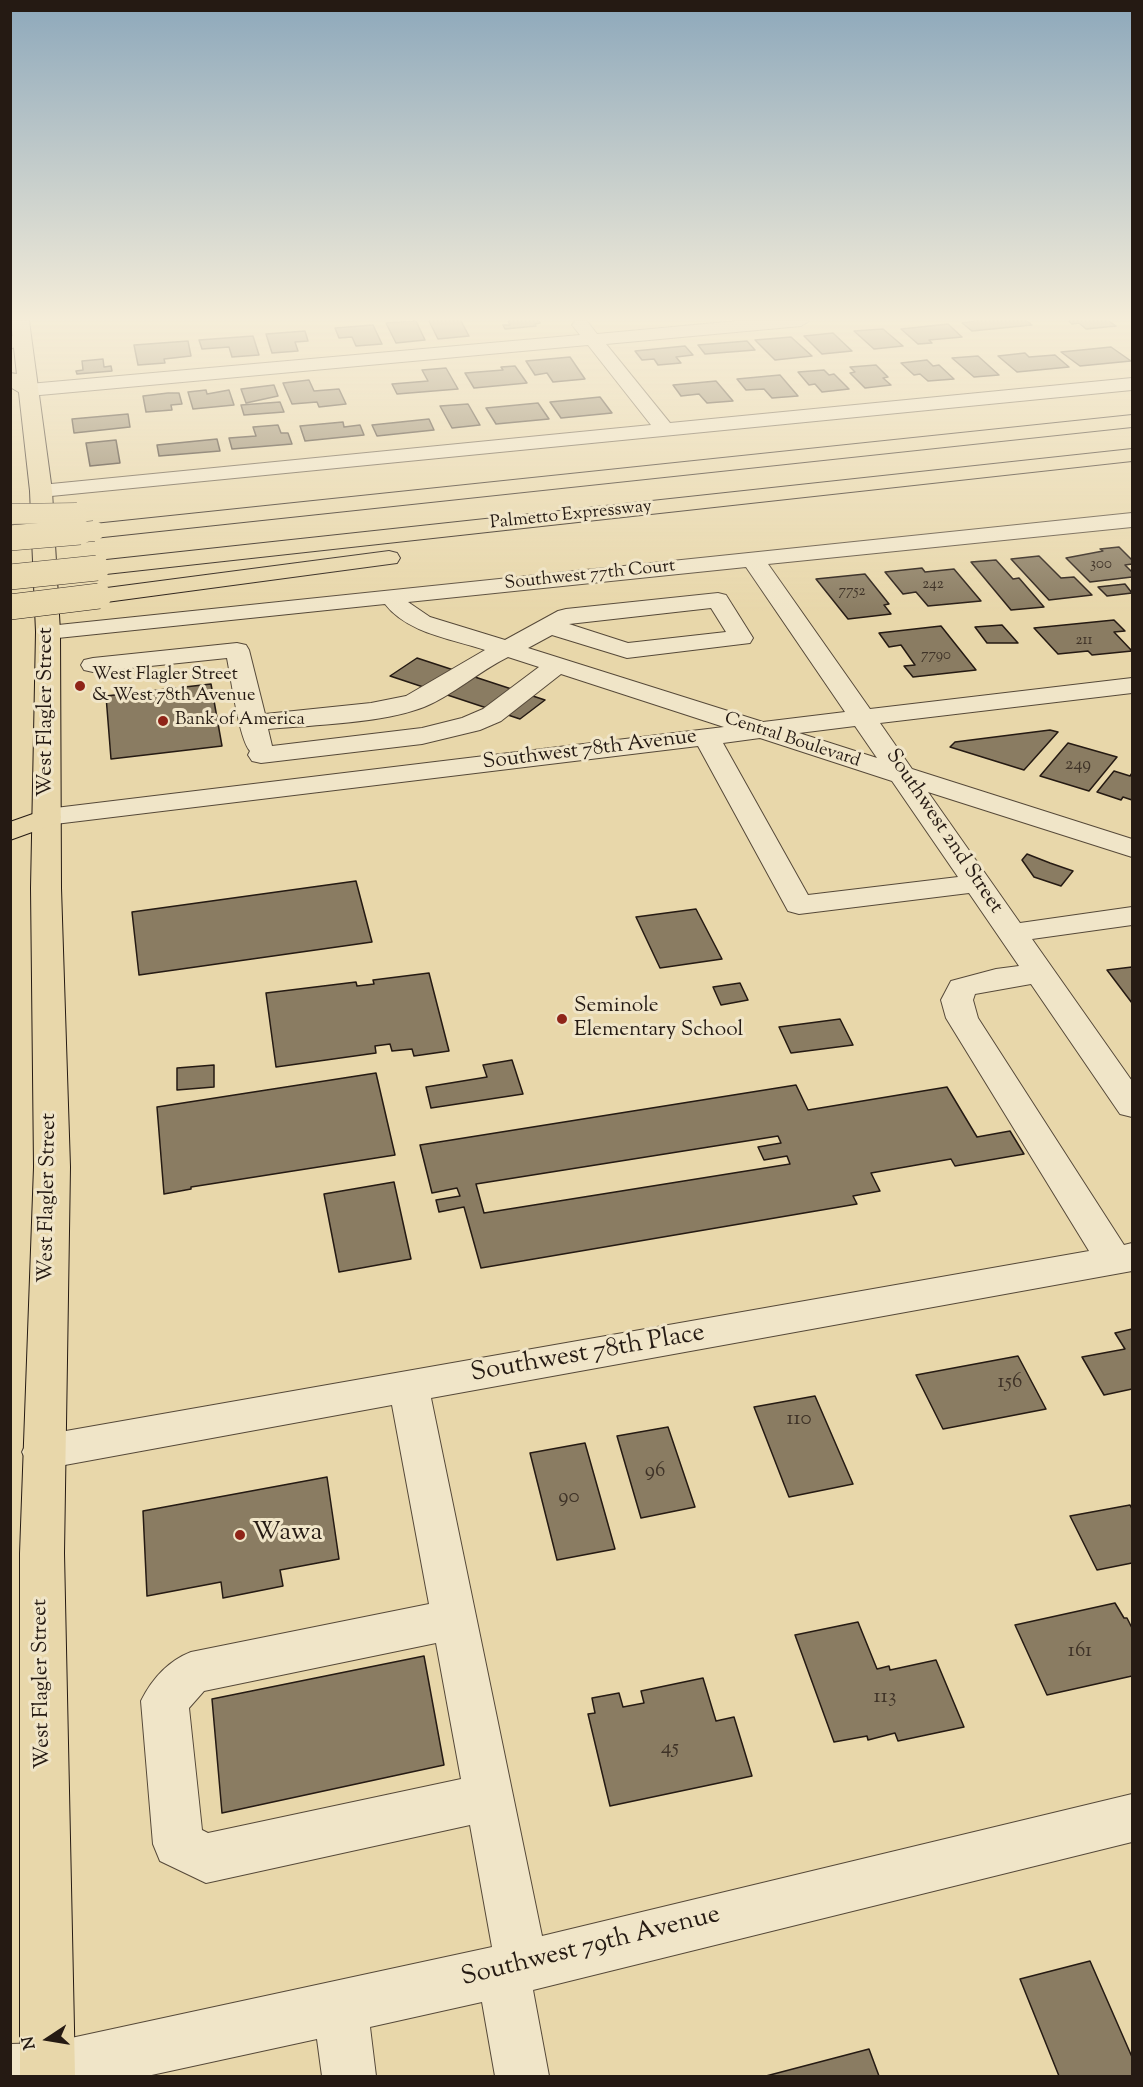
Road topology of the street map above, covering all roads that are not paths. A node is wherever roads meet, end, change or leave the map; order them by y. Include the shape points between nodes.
1 (32, 418) edge
2 (656, 418) edge
3 (783, 418) edge
4 (1132, 421) edge
5 (665, 430) junction
6 (1132, 455) edge
7 (1132, 473) edge
8 (41, 491) junction
9 (10, 514) edge
10 (1132, 520) edge
11 (92, 522) junction
12 (10, 538) edge
13 (753, 560) junction
14 (10, 578) edge
15 (392, 597) junction
16 (10, 607) edge
17 (231, 614) junction
18 (550, 626) junction
19 (48, 632) junction
20 (505, 648) junction
21 (237, 650) junction
22 (558, 664) junction
23 (93, 665) dead end
24 (1132, 686) edge
25 (864, 718) junction
26 (254, 723) junction
27 (757, 730) junction
28 (706, 736) junction
29 (261, 755) junction
30 (906, 777) junction
31 (269, 791) junction
32 (47, 817) junction
33 (10, 820) edge
34 (10, 832) edge
35 (1132, 848) edge
36 (978, 883) junction
37 (1132, 916) edge
38 (1012, 933) junction
39 (1040, 973) junction
40 (1132, 1106) edge
41 (1124, 1259) edge
42 (409, 1387) junction
43 (44, 1452) junction
44 (453, 1619) junction
45 (488, 1797) junction
46 (1132, 1818) edge
47 (513, 1969) junction
48 (340, 2006) junction
49 (36, 2074) edge
50 (349, 2076) edge
51 (522, 2076) edge

1 - 8 main road, West Flagler Street
2 - 5 street
3 - 5 street
4 - 11 main road, Palmetto Expressway via 191,520
5 - 8 street
6 - 14 main road, Palmetto Expressway, bridge
7 - 16 main road, bridge via 560,536
8 - 19 main road, West Flagler Street
9 - 11 main road, bridge via 52,512
10 - 13 street, Southwest 77th Court
11 - 12 main road, Palmetto Expressway, bridge
13 - 15 street, Southwest 77th Court
13 - 25 street, Southwest 2nd Street
15 - 17 street, Southwest 77th Court
15 - 20 street, Central Boulevard via 401,609 422,622
17 - 19 street, Southwest 77th Court
17 - 21 street
18 - 18 street via 566,616 718,600 741,638 627,651
18 - 20 street
19 - 32 main road, West Flagler Street
20 - 22 street, Central Boulevard
20 - 26 street via 414,702 371,711
21 - 23 street
21 - 26 street
22 - 27 street, Central Boulevard
22 - 29 street via 492,715 471,724 422,735
24 - 25 street, Southwest 78th Avenue
25 - 27 street, Southwest 78th Avenue
25 - 30 street, Southwest 2nd Street
26 - 29 street
27 - 28 street, Southwest 78th Avenue
27 - 30 street, Central Boulevard
28 - 31 street, Southwest 78th Avenue
28 - 36 street via 799,905
29 - 31 street
30 - 35 street, Central Boulevard
30 - 36 street, Southwest 2nd Street
31 - 32 street, Southwest 78th Avenue
32 - 33 main road
32 - 34 main road
32 - 43 main road, West Flagler Street via 52,1167
36 - 38 street, Southwest 2nd Street
37 - 38 street
38 - 39 street, Southwest 2nd Street
39 - 40 street, Southwest 2nd Street
39 - 41 street via 962,988 957,1000 962,1017
41 - 42 street, Southwest 78th Place
42 - 43 street, Southwest 78th Place
42 - 44 street
43 - 49 main road, West Flagler Street
44 - 45 street
44 - 45 street via 191,1673 165,1701 178,1844 206,1858
45 - 47 street
46 - 47 street, Southwest 79th Avenue
47 - 48 street, Southwest 79th Avenue
47 - 51 street
48 - 49 street, Southwest 79th Avenue
48 - 50 street

